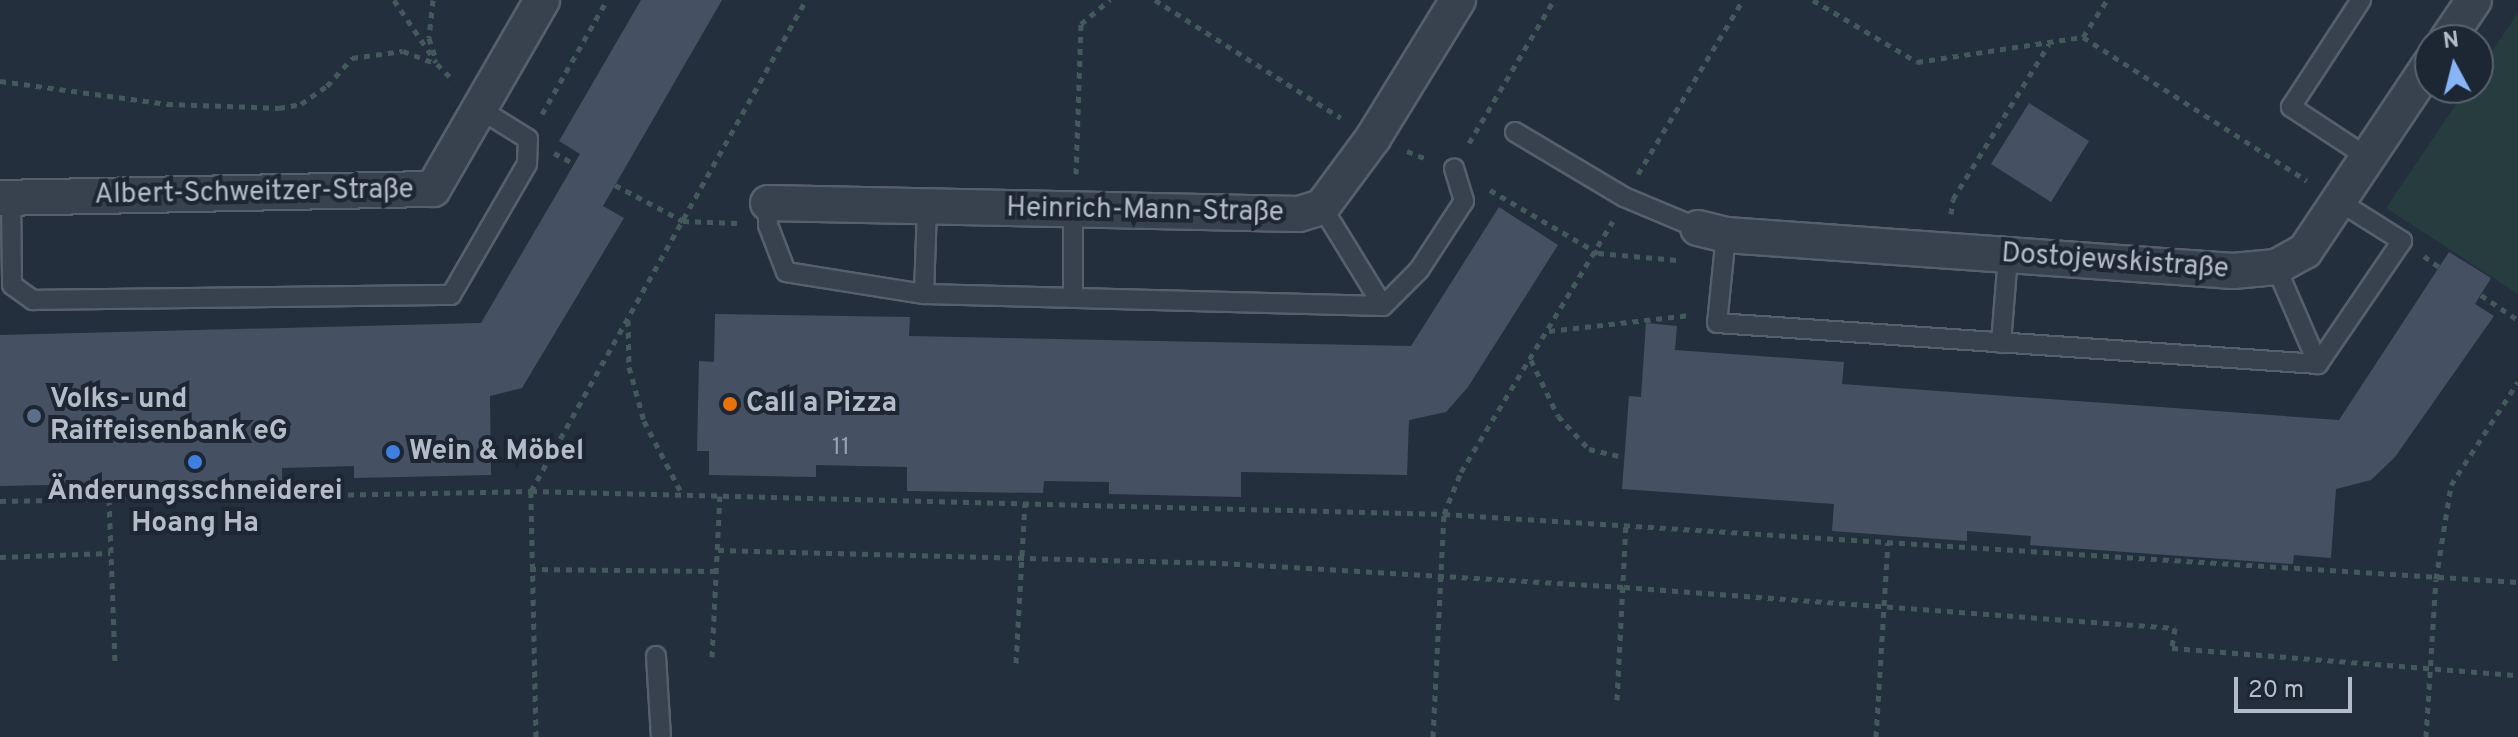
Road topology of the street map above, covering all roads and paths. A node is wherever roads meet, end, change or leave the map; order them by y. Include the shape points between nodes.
1 (394, 0) edge
2 (433, 0) edge
3 (542, 0) edge
4 (607, 0) edge
5 (806, 0) edge
6 (1110, 0) edge
7 (1458, 0) edge
8 (1554, 0) edge
9 (1743, 0) edge
10 (1813, 0) edge
11 (2107, 0) edge
12 (2361, 0) edge
13 (2474, 0) edge
14 (2458, 24) edge
15 (2083, 37) junction
16 (2049, 43) junction
17 (437, 64) junction
18 (0, 81) edge
19 (2414, 88) edge
20 (483, 111) junction
21 (1515, 132) dead end
22 (528, 139) junction
23 (2367, 157) junction
24 (575, 164) dead end
25 (1454, 168) joint
26 (615, 185) dead end
27 (1624, 197) junction
28 (6, 198) edge
29 (2340, 202) junction
30 (927, 207) junction
31 (1322, 207) junction
32 (1073, 210) junction
33 (768, 214) junction
34 (683, 221) junction
35 (1712, 231) junction
36 (1948, 251) junction
37 (2008, 256) junction
38 (2276, 267) junction
39 (924, 294) junction
40 (2481, 295) dead end
41 (1073, 298) junction
42 (1383, 306) junction
43 (1718, 311) junction
44 (628, 320) junction
45 (2518, 320) edge
46 (1548, 332) junction
47 (2001, 343) junction
48 (1531, 359) junction
49 (2318, 364) junction
50 (2518, 382) edge
51 (1624, 457) dead end
52 (531, 491) junction
53 (683, 495) junction
54 (720, 496) junction
55 (109, 499) junction
56 (0, 501) edge
57 (1025, 503) junction
58 (1444, 514) junction
59 (1626, 525) junction
60 (1888, 542) junction
61 (718, 550) junction
62 (110, 553) junction
63 (0, 557) edge
64 (1021, 557) junction
65 (530, 569) junction
66 (714, 571) junction
67 (1441, 575) junction
68 (2436, 579) junction
69 (2518, 582) edge
70 (1624, 587) junction
71 (1886, 605) junction
72 (656, 656) dead end
73 (712, 657) dead end
74 (115, 662) dead end
75 (1016, 663) dead end
76 (2428, 668) junction
77 (2518, 675) edge
78 (1617, 700) dead end
79 (536, 737) edge
80 (661, 737) edge
81 (1433, 737) edge
82 (1876, 737) edge
83 (2426, 737) edge

1 - 17 path
2 - 17 path via 429,38
3 - 20 street, Albert-Schweitzer-Straße
4 - 22 path
5 - 34 path
6 - 32 path via 1081,24
7 - 31 street, Heinrich-Mann-Straße via 1373,138
8 - 25 path
9 - 27 path
10 - 16 path via 1917,62
11 - 15 path
12 - 23 lane via 2291,107
13 - 14 street
15 - 16 path
15 - 29 path
16 - 36 path via 1953,199
17 - 18 path via 403,51 365,52 301,104 279,108 167,104
17 - 20 path
19 - 23 street, Dostojewskistraße
20 - 22 lane
20 - 28 street, Albert-Schweitzer-Straße via 433,189
21 - 27 lane
22 - 24 path
22 - 28 lane via 527,164 451,295 33,300 12,285
23 - 29 street, Dostojewskistraße
25 - 42 lane via 1464,201 1419,270
26 - 34 path
27 - 35 lane
27 - 46 path via 1598,253
29 - 38 street, Dostojewskistraße via 2305,251
29 - 49 lane via 2402,241
30 - 32 street, Heinrich-Mann-Straße
30 - 33 street, Heinrich-Mann-Straße
30 - 39 lane
31 - 32 street, Heinrich-Mann-Straße via 1299,214
31 - 42 lane
32 - 41 lane
33 - 34 path
33 - 39 lane via 786,272
34 - 44 path
35 - 36 street, Dostojewskistraße
35 - 43 lane
36 - 37 street, Dostojewskistraße
37 - 38 street, Dostojewskistraße via 2233,271
37 - 47 lane
38 - 49 lane
39 - 41 lane
40 - 45 path
41 - 42 lane
43 - 46 path
43 - 47 lane via 1717,323
44 - 52 path
44 - 53 path via 629,367 644,421
46 - 48 path
47 - 49 lane
48 - 51 path via 1558,416 1589,449
48 - 58 path via 1461,472
50 - 68 path via 2451,485
52 - 53 path
52 - 55 path
52 - 65 path
53 - 54 path
54 - 57 path
54 - 61 path
55 - 56 path
55 - 62 path
57 - 58 path
57 - 64 path
58 - 59 path
58 - 67 path
59 - 60 path
59 - 70 path
60 - 68 path
60 - 71 path
61 - 64 path
61 - 66 path
62 - 63 path
62 - 74 path
64 - 67 path
64 - 75 path
65 - 66 path
65 - 79 path
66 - 73 path
67 - 70 path
67 - 81 path
68 - 69 path
68 - 76 path
70 - 71 path
70 - 78 path
71 - 76 path via 2175,628 2172,648
71 - 82 path
72 - 80 lane
76 - 77 path
76 - 83 path

